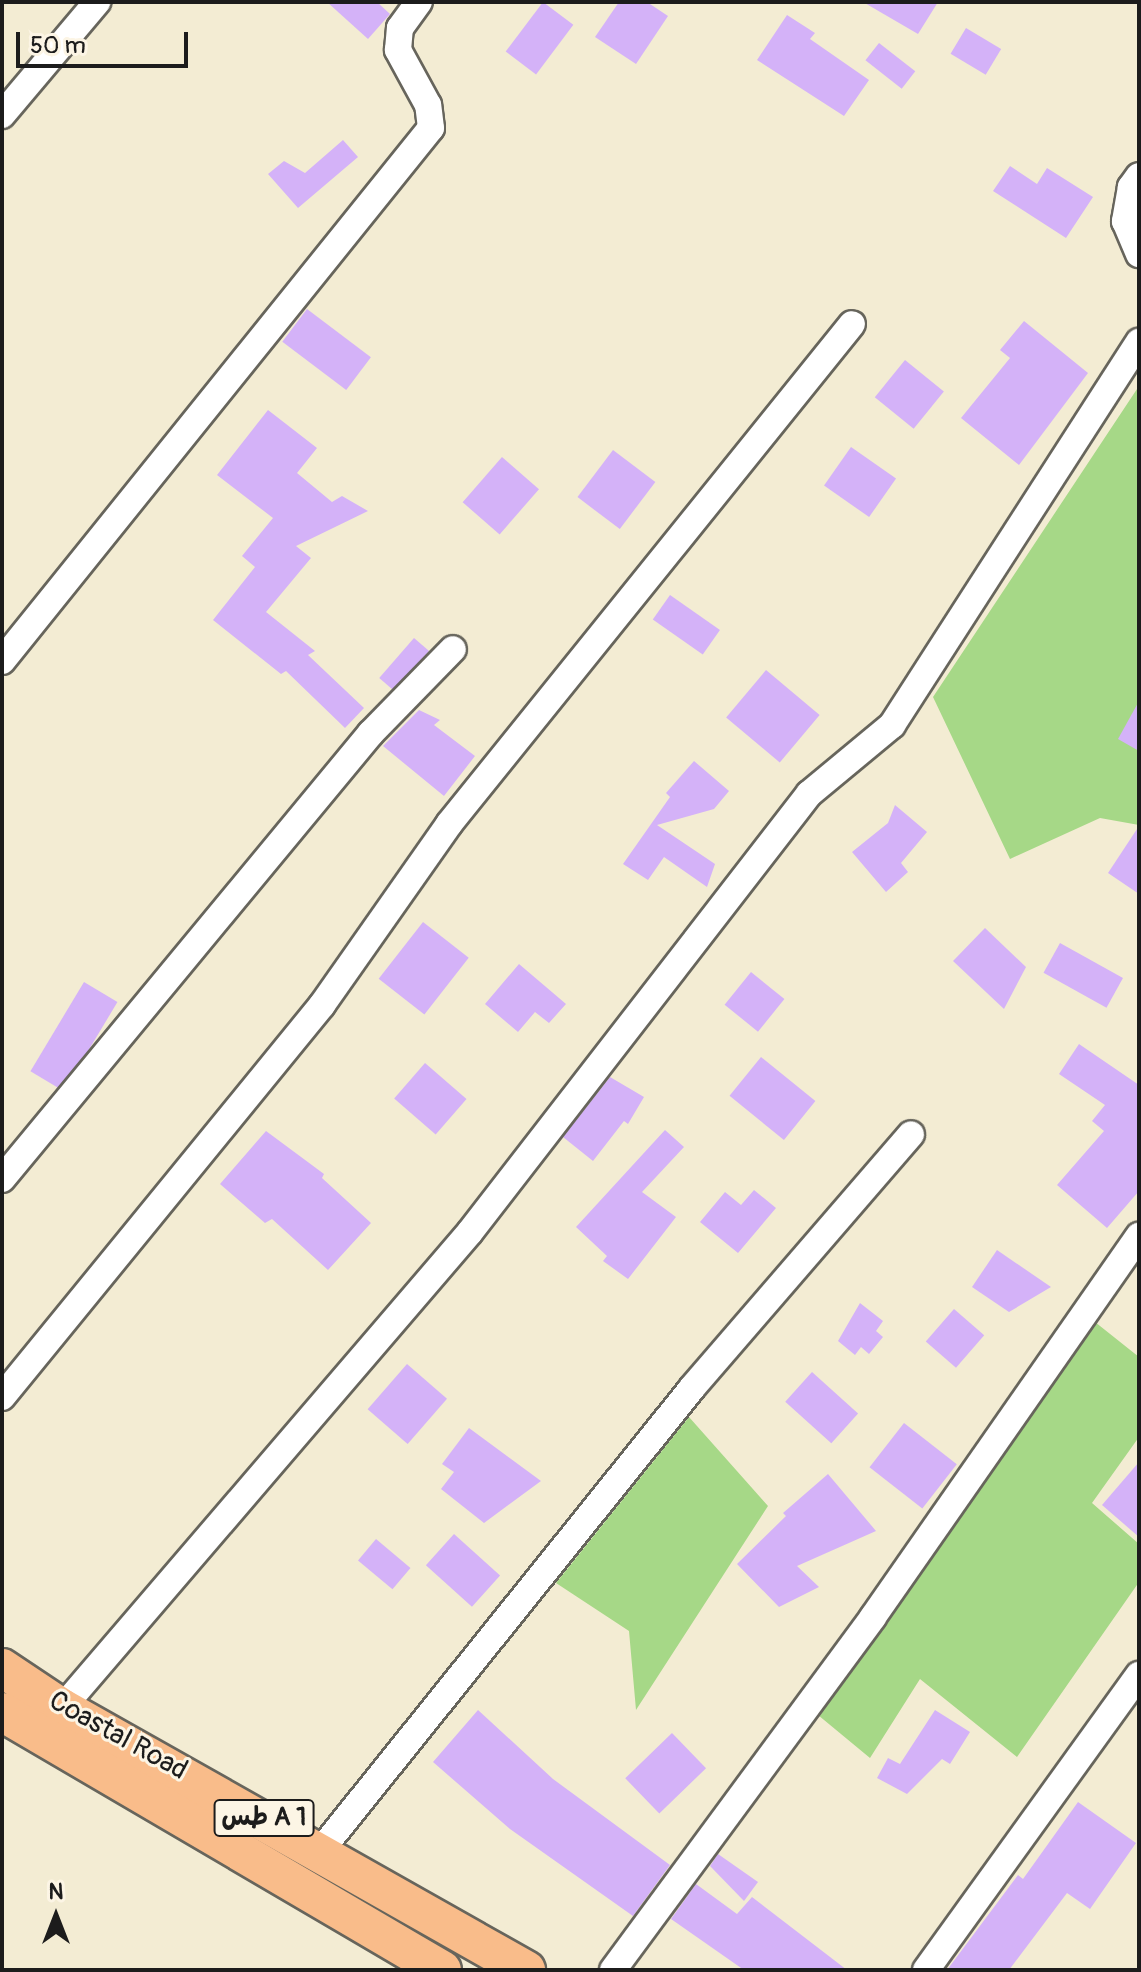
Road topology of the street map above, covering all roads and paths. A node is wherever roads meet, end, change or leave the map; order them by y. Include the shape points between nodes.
1 (97, 2) edge
2 (419, 2) edge
3 (2, 115) edge
4 (1139, 176) edge
5 (1139, 254) edge
6 (852, 324) dead end
7 (1139, 342) edge
8 (453, 649) dead end
9 (2, 661) edge
10 (911, 1134) dead end
11 (2, 1179) edge
12 (1139, 1235) edge
13 (2, 1397) edge
14 (2, 1668) edge
15 (1139, 1675) edge
16 (62, 1708) junction
17 (2, 1712) edge
18 (321, 1850) junction
19 (442, 1970) edge
20 (526, 1970) edge
21 (613, 1970) edge
22 (926, 1970) edge

1 - 3 street
2 - 9 street via 400,28 398,50 428,105 431,128
4 - 5 street via 1131,187 1125,221
6 - 13 street via 449,824 322,1005
7 - 16 street via 892,725 809,794 470,1232
8 - 11 street via 371,733
10 - 18 street via 692,1388
12 - 21 street via 882,1604
14 - 16 highway, Coastal Road / طس A 1
15 - 22 street
16 - 18 highway, Coastal Road / طس A 1
17 - 19 highway, Coastal Road / طس A 1
18 - 20 highway, Coastal Road / طس A 1

